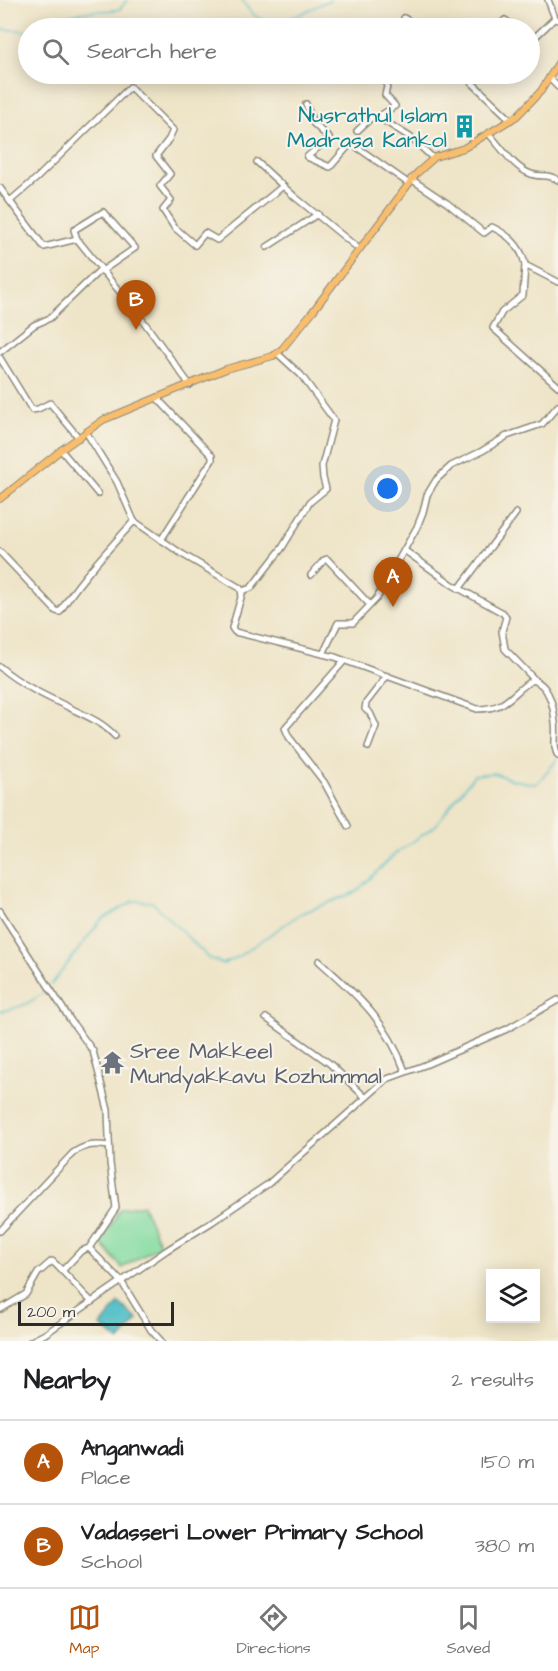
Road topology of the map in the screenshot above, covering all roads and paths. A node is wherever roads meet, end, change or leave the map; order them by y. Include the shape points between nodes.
1 (548, 0) edge
2 (556, 19) edge
3 (540, 33) edge
4 (558, 63) edge
5 (550, 79) junction
6 (388, 84) edge
7 (473, 84) edge
8 (558, 87) edge
9 (306, 104) dead end
10 (378, 117) junction
11 (511, 120) junction
12 (357, 131) dead end
13 (489, 134) junction
14 (434, 158) junction
15 (257, 162) dead end
16 (558, 180) edge
17 (409, 181) junction
18 (283, 186) junction
19 (0, 188) edge
20 (10, 201) junction
21 (318, 214) junction
22 (77, 239) junction
23 (267, 247) dead end
24 (360, 249) junction
25 (525, 265) junction
26 (102, 270) junction
27 (558, 284) edge
28 (0, 352) edge
29 (277, 353) junction
30 (0, 358) edge
31 (190, 385) junction
32 (558, 386) edge
33 (157, 398) junction
34 (558, 406) edge
35 (86, 432) junction
36 (79, 438) junction
37 (61, 450) junction
38 (98, 494) dead end
39 (0, 499) edge
40 (516, 513) dead end
41 (134, 521) junction
42 (161, 540) junction
43 (404, 550) junction
44 (0, 552) edge
45 (311, 575) dead end
46 (459, 589) junction
47 (242, 591) junction
48 (370, 605) junction
49 (323, 654) junction
50 (344, 661) junction
51 (0, 668) edge
52 (387, 676) junction
53 (535, 680) junction
54 (115, 736) dead end
55 (368, 747) dead end
56 (558, 756) edge
57 (348, 826) dead end
58 (0, 911) edge
59 (319, 960) dead end
60 (558, 1000) edge
61 (266, 1018) dead end
62 (405, 1071) junction
63 (365, 1097) junction
64 (110, 1146) junction
65 (0, 1231) edge
66 (89, 1248) junction
67 (62, 1271) junction
68 (121, 1281) junction
69 (92, 1302) junction
70 (1, 1309) edge
71 (31, 1341) edge
72 (161, 1341) edge

1 - 2 street
2 - 3 street
4 - 5 main road
5 - 8 street
5 - 11 main road
6 - 10 street via 385,95 395,106
7 - 11 street
9 - 17 street via 313,123 329,138 307,157 330,167 351,143
10 - 12 street via 372,117
10 - 14 street
11 - 13 main road
13 - 14 main road
13 - 16 street via 531,175 551,175
14 - 17 main road
15 - 18 street
17 - 24 main road
17 - 25 street via 447,203 484,233 492,227 500,231 523,253
18 - 20 street via 217,240 205,233 195,245 163,210 171,200 160,186 170,174 156,156 173,130 130,87
18 - 21 street
19 - 20 street
20 - 22 street via 44,247
21 - 23 street
21 - 24 street
22 - 26 street
22 - 26 street via 74,230 103,212 135,248
24 - 29 main road
25 - 27 street
25 - 32 street via 523,295 502,312 493,328
26 - 28 street via 50,318 33,325
26 - 31 street
29 - 31 main road
29 - 47 street via 302,375 334,420 322,466 326,489 310,502 251,588
30 - 36 street via 32,410 50,403
31 - 33 main road
33 - 35 main road via 103,420
33 - 42 street via 212,456
34 - 43 street via 542,424 507,436 452,466 436,480
35 - 36 main road
35 - 41 street via 117,482
36 - 37 main road
37 - 38 street
37 - 39 main road
40 - 46 street
41 - 42 street
41 - 44 street via 60,612
42 - 47 street
43 - 46 street
43 - 48 street
45 - 48 street via 327,559
46 - 53 street via 503,613 505,649
47 - 49 street via 232,628 235,632
48 - 49 street via 353,623 338,623
49 - 50 street
50 - 52 street
50 - 57 street via 285,728 324,782
51 - 54 street via 36,692 96,720
52 - 53 street via 477,709 494,709
52 - 55 street via 366,704 376,726
53 - 56 street via 548,693
58 - 64 street via 93,1051 108,1110
59 - 62 street via 368,1006 396,1049
60 - 62 street via 507,1029
61 - 63 street via 329,1063
62 - 63 street via 387,1079
63 - 68 street via 268,1184
64 - 65 street via 82,1146
64 - 66 street via 116,1208
66 - 67 street
66 - 68 street
67 - 69 street
67 - 70 street via 54,1261 49,1262 26,1294
68 - 69 street
68 - 72 street
69 - 71 street

